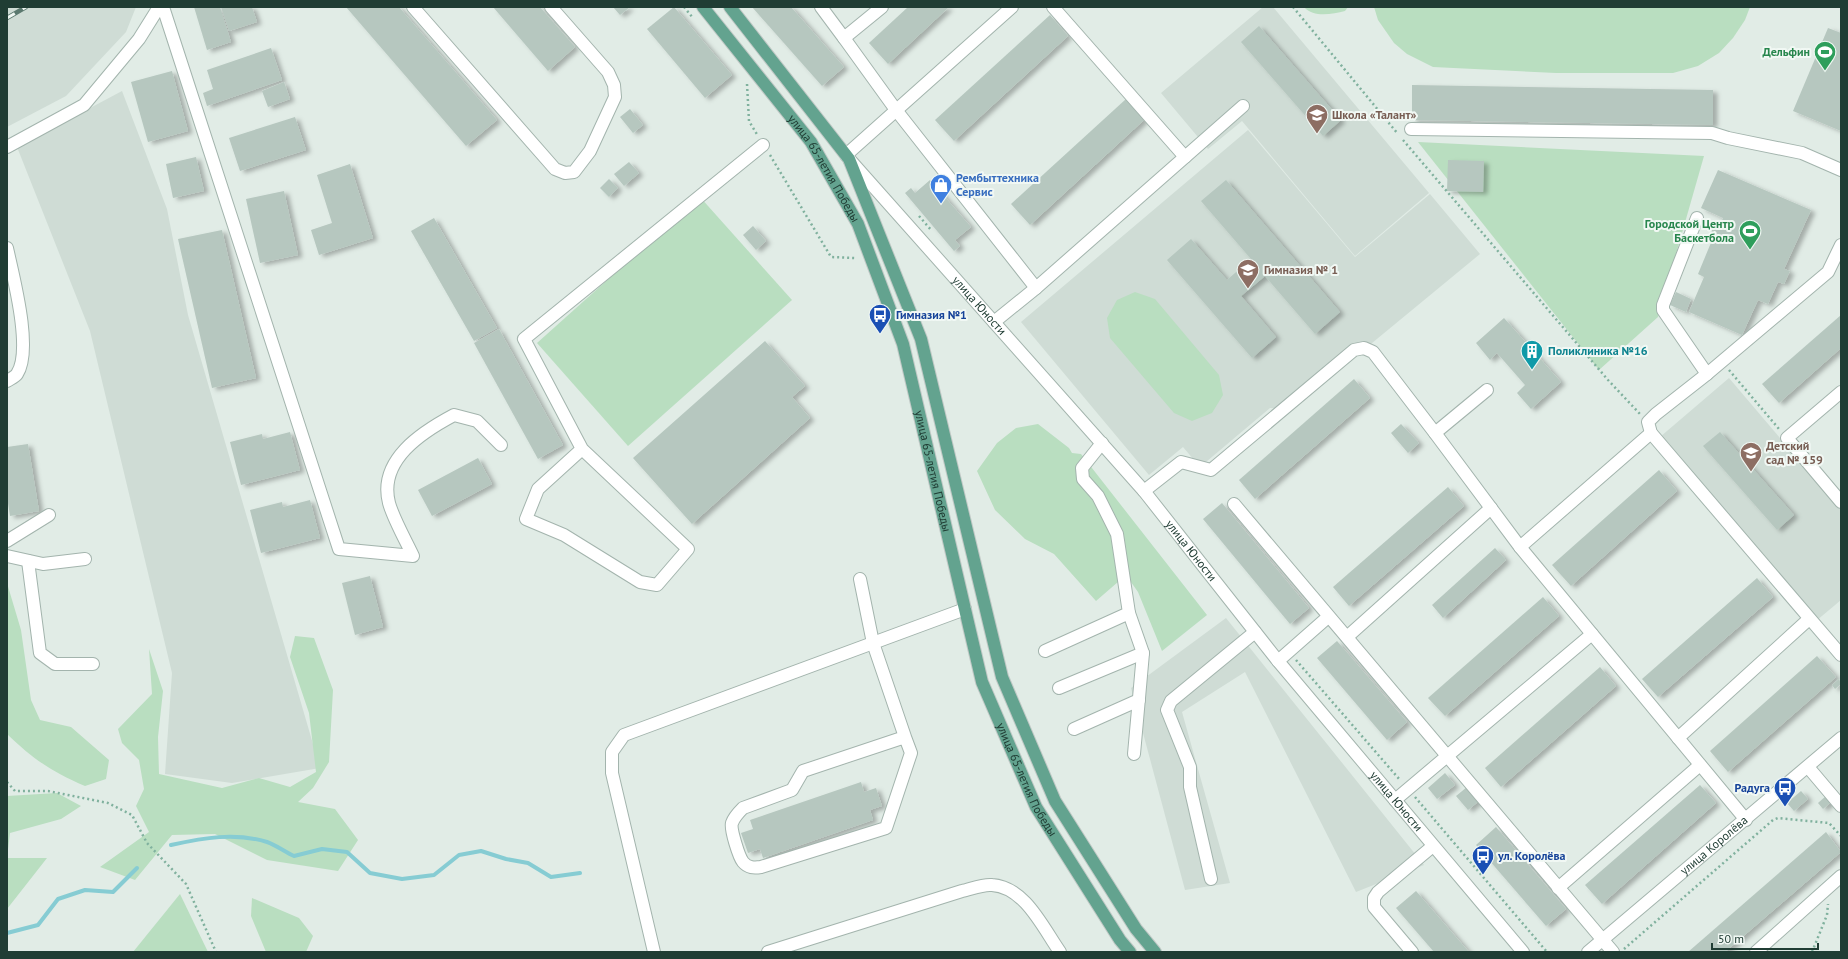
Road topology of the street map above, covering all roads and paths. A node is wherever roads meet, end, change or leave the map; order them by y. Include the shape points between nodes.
1 (158, 7) edge
2 (163, 7) edge
3 (412, 7) edge
4 (551, 7) edge
5 (702, 7) edge
6 (730, 7) edge
7 (820, 7) edge
8 (882, 7) edge
9 (1012, 7) edge
10 (1053, 7) edge
11 (1293, 7) edge
12 (844, 38) junction
13 (1243, 106) dead end
14 (896, 110) junction
15 (1412, 129) dead end
16 (763, 145) dead end
17 (7, 146) edge
18 (848, 157) junction
19 (1185, 157) junction
20 (1841, 170) edge
21 (1697, 218) dead end
22 (1841, 245) edge
23 (7, 248) edge
24 (1036, 288) junction
25 (994, 322) junction
26 (1721, 362) junction
27 (1707, 374) junction
28 (7, 382) edge
29 (1487, 390) dead end
30 (1841, 392) edge
31 (1650, 428) junction
32 (1435, 433) junction
33 (1787, 438) junction
34 (1102, 443) junction
35 (501, 445) dead end
36 (582, 449) junction
37 (1144, 491) junction
38 (1841, 502) edge
39 (1234, 504) dead end
40 (1491, 508) junction
41 (49, 515) dead end
42 (7, 541) edge
43 (1520, 548) junction
44 (7, 556) edge
45 (85, 559) dead end
46 (28, 561) junction
47 (860, 579) dead end
48 (965, 609) junction
49 (1129, 613) junction
50 (1328, 617) junction
51 (1808, 619) junction
52 (1255, 632) junction
53 (1592, 634) junction
54 (1347, 637) junction
55 (873, 643) junction
56 (1045, 651) dead end
57 (1144, 653) junction
58 (1841, 655) edge
59 (1278, 661) junction
60 (93, 664) dead end
61 (1060, 688) dead end
62 (1139, 700) junction
63 (1074, 729) dead end
64 (905, 737) junction
65 (1678, 738) junction
66 (1841, 738) edge
67 (1134, 754) dead end
68 (1448, 756) junction
69 (1700, 765) junction
70 (1808, 767) junction
71 (7, 782) edge
72 (1395, 800) junction
73 (1841, 806) edge
74 (1746, 820) junction
75 (1841, 836) edge
76 (1433, 846) junction
77 (1841, 876) edge
78 (1211, 879) dead end
79 (1558, 888) junction
80 (1822, 894) junction
81 (1602, 940) junction
82 (216, 952) edge
83 (654, 952) edge
84 (768, 952) edge
85 (1060, 952) edge
86 (1130, 952) edge
87 (1155, 952) edge
88 (1412, 952) edge
89 (1523, 952) edge
90 (1588, 952) edge
91 (1613, 952) edge
92 (1621, 952) edge
93 (1756, 952) edge
94 (1812, 952) edge

1 - 17 street via 139,39 84,105
2 - 35 street via 339,549 413,556 389,503 387,483 398,457 429,429 454,415 477,421
3 - 4 street via 555,169 565,173 574,172 590,151 615,98 614,85 608,72
5 - 48 main road, улица 65-летия Победы via 811,142 858,224 903,344
6 - 18 main road, улица 65-летия Победы
7 - 12 street
8 - 12 street
9 - 14 street
10 - 19 street
11 - 31 path via 1429,171
12 - 14 street
13 - 19 street
14 - 18 street
14 - 24 street
15 - 20 street via 1712,133 1802,153
16 - 36 street via 524,339
18 - 25 street, улица Юности
18 - 87 main road, улица 65-летия Победы via 921,339 1002,677 1055,802 1136,929
19 - 24 street
21 - 27 street via 1663,310
22 - 26 street via 1828,272
23 - 28 street via 20,311 24,350 17,373
24 - 25 street
25 - 34 street, улица Юности
26 - 27 street
26 - 33 path
27 - 31 street via 1656,414
29 - 32 street
30 - 33 street
31 - 43 street
31 - 51 street
32 - 37 street via 1372,352 1359,348 1211,470 1181,462
32 - 40 street
33 - 38 street
34 - 37 street, улица Юности
34 - 49 street via 1082,468 1083,480 1098,496 1117,534
36 - 36 street via 538,489 526,519 564,535 640,582 657,585 688,549
37 - 52 street, улица Юности
39 - 50 street
40 - 43 street
40 - 54 street
41 - 42 street
43 - 53 street
44 - 46 street
45 - 46 street via 43,564
46 - 60 street via 40,653 55,664
47 - 55 street
48 - 55 street
48 - 86 main road, улица 65-летия Победы via 982,682 1036,807
49 - 56 street
49 - 57 street
50 - 54 street
50 - 59 street
51 - 58 street
51 - 65 street
52 - 59 street, улица Юности
52 - 78 street via 1170,701 1167,710 1190,767 1190,787
53 - 65 street
53 - 68 street
54 - 68 street
55 - 64 street
55 - 83 street via 624,735 612,752 612,773
57 - 61 street
57 - 62 street
59 - 72 street, улица Юности
62 - 63 street
62 - 67 street
64 - 64 street via 911,753 886,828 761,868 753,868 742,861 732,824 743,808 792,790 803,770
65 - 69 street
66 - 70 street, улица Королёва
68 - 72 street
68 - 79 street
69 - 74 street
69 - 79 street
70 - 73 street
70 - 74 street, улица Королёва
71 - 82 path via 15,791 48,791 108,802 132,815 147,843 186,884
72 - 76 street, улица Юности
74 - 81 street, улица Королёва
75 - 92 path via 1829,823 1778,818 1773,820
76 - 88 street via 1374,898 1374,907
76 - 89 street, улица Юности
77 - 80 street
79 - 81 street
80 - 93 street
80 - 94 path via 1826,897 1829,907
81 - 90 street, улица Королёва
81 - 91 street
84 - 85 street via 991,884 1011,890 1030,909

